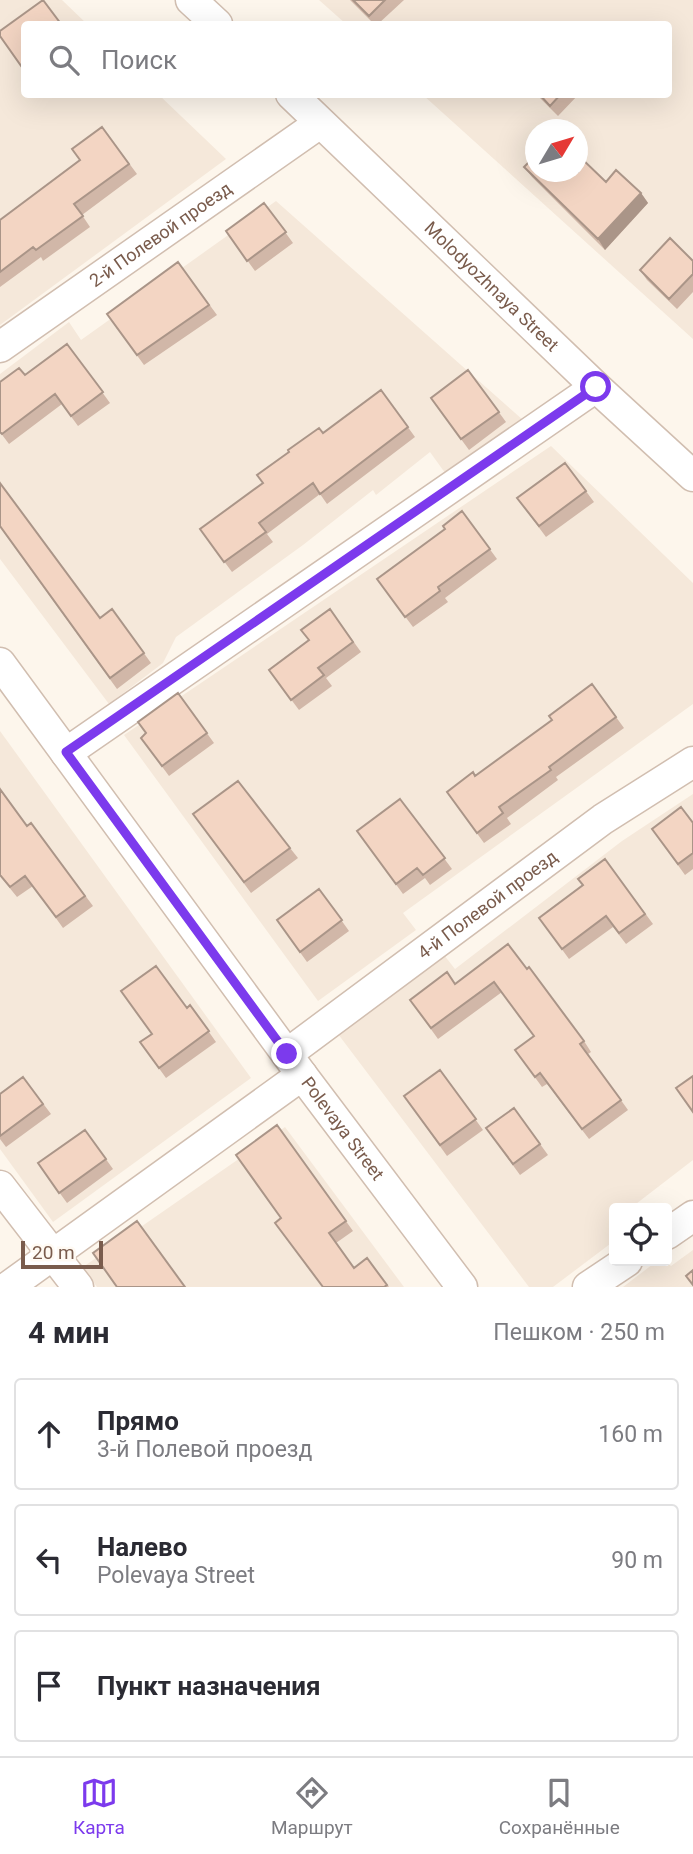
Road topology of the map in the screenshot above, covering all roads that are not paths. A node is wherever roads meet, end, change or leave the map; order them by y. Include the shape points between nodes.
1 (191, 0) edge
2 (214, 21) edge
3 (295, 98) edge
4 (320, 123) junction
5 (0, 347) edge
6 (596, 387) junction
7 (691, 470) edge
8 (0, 663) edge
9 (66, 752) junction
10 (693, 762) edge
11 (295, 1065) junction
12 (0, 1186) edge
13 (693, 1216) edge
14 (672, 1231) edge
15 (52, 1254) junction
16 (620, 1266) edge
17 (8, 1287) edge
18 (78, 1287) edge
19 (462, 1287) edge
20 (588, 1287) edge

1 - 2 street
3 - 4 street, Molodyozhnaya Street
4 - 5 street, 2-й Полевой проезд
4 - 6 street, Molodyozhnaya Street
6 - 7 street, Molodyozhnaya Street
6 - 9 street
8 - 9 street, Polevaya Street
9 - 11 street, Polevaya Street
10 - 11 street, 4-й Полевой проезд via 603,819
11 - 15 street, 4-й Полевой проезд
11 - 19 street, Polevaya Street
12 - 15 street
13 - 14 street
15 - 17 street, 4-й Полевой проезд
15 - 18 street
16 - 20 street

